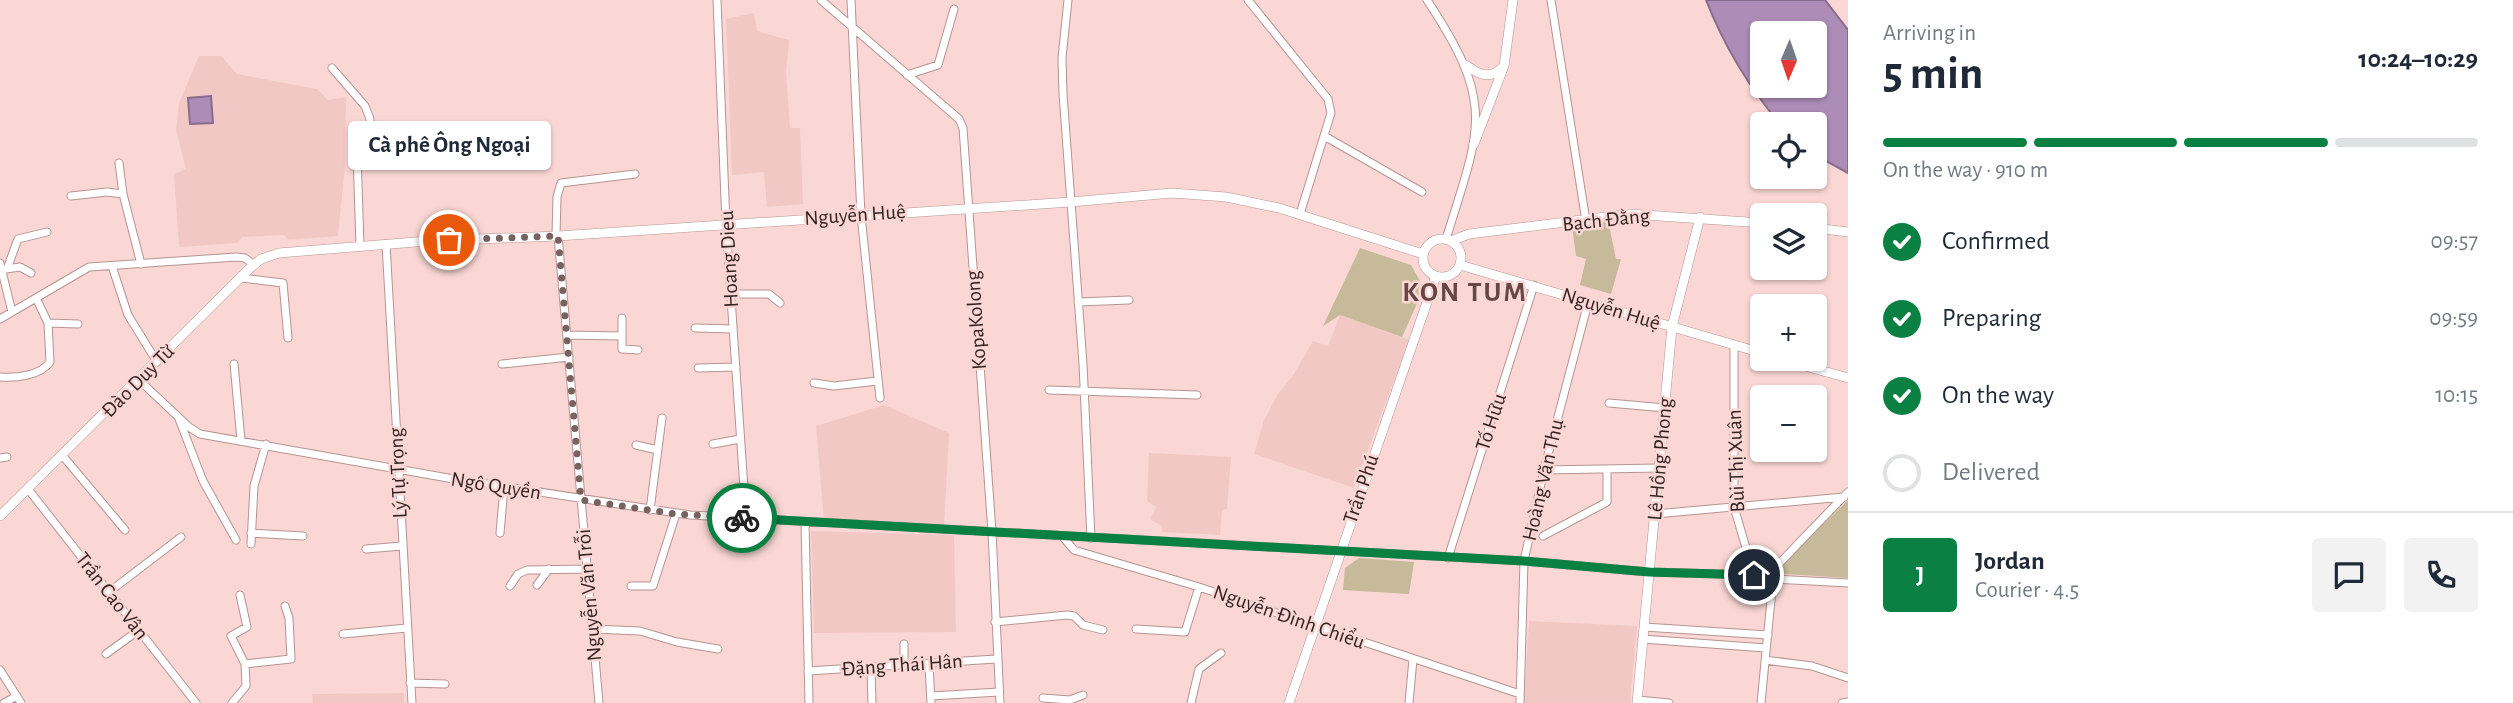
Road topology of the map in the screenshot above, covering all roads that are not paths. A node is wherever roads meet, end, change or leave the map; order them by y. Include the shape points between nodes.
1 (717, 0) edge
2 (821, 0) edge
3 (851, 0) edge
4 (1068, 0) edge
5 (1248, 0) edge
6 (1427, 0) edge
7 (1513, 0) edge
8 (1551, 0) edge
9 (954, 9) dead end
10 (854, 30) junction
11 (1466, 65) junction
12 (1504, 66) junction
13 (332, 68) dead end
14 (906, 75) junction
15 (1326, 137) junction
16 (1474, 144) junction
17 (119, 163) dead end
18 (635, 174) dead end
19 (1422, 192) dead end
20 (123, 194) junction
21 (71, 196) dead end
22 (1071, 202) junction
23 (968, 207) junction
24 (1300, 214) junction
25 (861, 215) junction
26 (1700, 217) junction
27 (1586, 221) junction
28 (1750, 222) edge
29 (726, 224) junction
30 (1827, 229) edge
31 (47, 232) dead end
32 (1848, 232) edge
33 (557, 236) junction
34 (1449, 240) junction
35 (386, 244) junction
36 (360, 246) junction
37 (279, 253) joint
38 (1423, 254) junction
39 (141, 264) junction
40 (254, 265) junction
41 (1460, 265) junction
42 (112, 266) junction
43 (3, 267) edge
44 (31, 273) dead end
45 (1436, 276) junction
46 (241, 278) junction
47 (2, 281) edge
48 (1534, 285) junction
49 (731, 294) junction
50 (37, 300) junction
51 (1129, 300) dead end
52 (1078, 302) junction
53 (780, 303) dead end
54 (1588, 303) junction
55 (12, 313) junction
56 (622, 318) dead end
57 (0, 320) edge
58 (48, 323) junction
59 (78, 324) dead end
60 (1672, 327) junction
61 (695, 328) dead end
62 (733, 329) junction
63 (567, 335) junction
64 (621, 336) junction
65 (288, 338) dead end
66 (1734, 345) junction
67 (638, 350) dead end
68 (1750, 350) edge
69 (569, 357) junction
70 (157, 362) junction
71 (234, 364) dead end
72 (502, 364) dead end
73 (736, 367) junction
74 (698, 368) dead end
75 (1822, 371) edge
76 (0, 377) edge
77 (1848, 378) edge
78 (139, 380) junction
79 (877, 381) junction
80 (814, 383) dead end
81 (1084, 389) junction
82 (1049, 390) dead end
83 (1197, 395) dead end
84 (880, 398) dead end
85 (1609, 402) dead end
86 (1665, 408) junction
87 (177, 415) junction
88 (662, 418) dead end
89 (740, 439) junction
90 (241, 440) junction
91 (266, 444) junction
92 (713, 444) dead end
93 (636, 445) dead end
94 (658, 450) junction
95 (62, 455) junction
96 (398, 468) junction
97 (1659, 468) junction
98 (1607, 469) junction
99 (1544, 470) junction
100 (28, 488) junction
101 (505, 488) junction
102 (1846, 495) edge
103 (581, 500) junction
104 (1734, 507) junction
105 (650, 510) junction
106 (676, 514) junction
107 (1655, 514) junction
108 (0, 516) edge
109 (746, 518) junction
110 (804, 523) junction
111 (125, 530) dead end
112 (992, 532) junction
113 (251, 533) junction
114 (500, 533) dead end
115 (303, 536) dead end
116 (1543, 536) dead end
117 (181, 537) dead end
118 (1063, 537) junction
119 (1091, 538) junction
120 (236, 540) dead end
121 (251, 544) dead end
122 (402, 546) junction
123 (366, 549) dead end
124 (1340, 552) junction
125 (1448, 558) junction
126 (1524, 561) junction
127 (549, 569) junction
128 (587, 569) junction
129 (1649, 572) junction
130 (1754, 575) junction
131 (1771, 576) junction
132 (1848, 583) edge
133 (537, 585) dead end
134 (510, 586) dead end
135 (631, 586) dead end
136 (1199, 587) junction
137 (109, 592) junction
138 (240, 595) dead end
139 (285, 606) dead end
140 (995, 622) junction
141 (1315, 625) junction
142 (1644, 627) junction
143 (407, 628) junction
144 (592, 629) junction
145 (1136, 629) dead end
146 (139, 630) junction
147 (1103, 630) dead end
148 (343, 634) dead end
149 (1768, 635) junction
150 (1643, 639) junction
151 (904, 644) dead end
152 (1766, 648) junction
153 (718, 649) dead end
154 (1221, 653) dead end
155 (106, 654) dead end
156 (996, 659) junction
157 (1413, 659) junction
158 (1765, 660) junction
159 (244, 664) junction
160 (929, 665) junction
161 (904, 666) junction
162 (871, 668) junction
163 (0, 670) edge
164 (808, 671) junction
165 (1848, 678) edge
166 (411, 683) junction
167 (445, 684) dead end
168 (999, 692) junction
169 (1520, 694) junction
170 (1083, 695) dead end
171 (1043, 698) dead end
172 (19, 699) edge
173 (931, 699) edge
174 (1070, 701) edge
175 (1637, 702) edge
176 (1848, 702) edge
177 (4, 703) edge
178 (195, 703) edge
179 (232, 703) edge
180 (412, 703) edge
181 (599, 703) edge
182 (809, 703) edge
183 (872, 703) edge
184 (1000, 703) edge
185 (1191, 703) edge
186 (1289, 703) edge
187 (1409, 703) edge
188 (1520, 703) edge
189 (1669, 703) edge
190 (1761, 703) edge
191 (1842, 703) edge

1 - 29 street, Hoang Dieu
2 - 10 street, KopaKolong
3 - 10 street
4 - 22 street via 1062,58
5 - 15 street via 1328,99 1331,113
6 - 11 street
7 - 12 street
8 - 27 street
9 - 14 street via 938,65
10 - 14 street, KopaKolong
10 - 25 street
11 - 12 street via 1486,76
11 - 16 street via 1476,98
12 - 16 street
13 - 36 street via 365,106 370,119 369,135 357,153
14 - 23 street, KopaKolong via 959,119
15 - 19 street
15 - 24 street
16 - 34 street
17 - 20 street
18 - 33 street, Nguyễn Văn Trỗi via 561,183
20 - 21 street
20 - 39 street
22 - 23 street, Nguyễn Huệ
22 - 24 street, Nguyễn Huệ via 1172,192 1226,197
22 - 52 street
23 - 25 street, Nguyễn Huệ
23 - 112 street, KopaKolong
24 - 38 street, Nguyễn Huệ
25 - 29 street, Nguyễn Huệ
25 - 79 street
26 - 27 street, Bạch Đằng via 1630,214
26 - 28 street, Bạch Đằng
26 - 60 street, Lê Hồng Phong
27 - 34 street, Bạch Đằng
29 - 33 street, Nguyễn Huệ
29 - 49 street, Hoang Dieu
30 - 32 street
31 - 43 street via 18,239
33 - 35 street, Nguyễn Huệ
33 - 63 street, Nguyễn Văn Trỗi
34 - 38 street via 1429,243
34 - 41 street via 1460,252
35 - 36 street, Nguyễn Huệ
35 - 96 street, Lý Tự Trọng
36 - 37 street, Nguyễn Huệ
37 - 40 street, Đào Duy Từ
38 - 45 street via 1427,270
39 - 40 street via 236,257
39 - 42 street
40 - 46 street, Đào Duy Từ
41 - 45 street via 1448,276
41 - 48 street, Nguyễn Huệ
42 - 50 street via 80,271
42 - 70 street via 128,315
43 - 44 street via 20,267
43 - 47 street
45 - 124 street, Trần Phú
46 - 65 street via 283,283
46 - 70 street, Đào Duy Từ
47 - 55 street
48 - 54 street, Nguyễn Huệ
48 - 125 street, Tố Hữu
49 - 53 street via 769,294
49 - 62 street, Hoang Dieu
50 - 55 street
50 - 58 street
51 - 52 street
52 - 81 street
54 - 60 street, Nguyễn Huệ
54 - 99 street, Hoàng Văn Thụ
55 - 57 street
56 - 64 street
58 - 59 street
58 - 76 street via 49,365 27,375
60 - 66 street, Nguyễn Huệ
60 - 86 street, Lê Hồng Phong
61 - 62 street
62 - 73 street, Hoang Dieu
63 - 64 street
63 - 69 street, Nguyễn Văn Trỗi
64 - 67 street via 622,349
66 - 68 street, Nguyễn Huệ
66 - 104 street, Bùi Thị Xuân
69 - 72 street
69 - 103 street, Nguyễn Văn Trỗi
70 - 78 street, Đào Duy Từ
71 - 90 street
73 - 74 street
73 - 89 street, Hoang Dieu
75 - 77 street
78 - 87 street, Ngô Quyền
78 - 95 street, Đào Duy Từ
79 - 80 street via 834,386
79 - 84 street
81 - 82 street
81 - 83 street
81 - 119 street
85 - 86 street
86 - 97 street, Lê Hồng Phong
87 - 90 street, Ngô Quyền via 201,434
87 - 120 street via 203,481
88 - 94 street
89 - 92 street
89 - 109 street, Hoang Dieu
90 - 91 street, Ngô Quyền
91 - 96 street, Ngô Quyền
91 - 113 street via 254,486
93 - 94 street
94 - 105 street
95 - 100 street, Đào Duy Từ
95 - 111 street
96 - 101 street, Ngô Quyền
96 - 122 street, Lý Tự Trọng
97 - 98 street
97 - 107 street, Lê Hồng Phong
98 - 99 street
98 - 116 street via 1607,502
99 - 126 street, Hoàng Văn Thụ
100 - 108 street, Đào Duy Từ
100 - 137 street, Trần Cao Vân
101 - 103 street, Ngô Quyền
101 - 114 street
102 - 104 street
102 - 131 street
103 - 105 street, Ngô Quyền
103 - 128 street, Nguyễn Văn Trỗi
104 - 107 street
104 - 130 street, Bùi Thị Xuân
105 - 106 street, Ngô Quyền
106 - 109 street, Ngô Quyền
106 - 135 street via 653,586
107 - 129 street, Lê Hồng Phong
109 - 110 street, Ngô Quyền
110 - 112 street, Ngô Quyền
110 - 164 street
112 - 118 street, Ngô Quyền
112 - 140 street, KopaKolong
113 - 115 street
113 - 121 street
117 - 137 street
118 - 119 street, Ngô Quyền
118 - 136 street, Nguyễn Đình Chiểu via 1074,550
119 - 124 street, Ngô Quyền
122 - 123 street
122 - 143 street, Lý Tự Trọng
124 - 125 street, Ngô Quyền
124 - 141 street, Trần Phú
125 - 126 street, Ngô Quyền
126 - 129 street, Ngô Quyền
126 - 169 street, Hoàng Văn Thụ
127 - 128 street
127 - 133 street
127 - 134 street via 527,570
128 - 144 street, Nguyễn Văn Trỗi
129 - 130 street, Ngô Quyền
129 - 142 street, Lê Hồng Phong
130 - 131 street, Ngô Quyền
131 - 132 street, Ngô Quyền
131 - 149 street
136 - 141 street, Nguyễn Đình Chiểu
136 - 145 street via 1185,632
137 - 146 street, Trần Cao Vân
138 - 159 street via 247,625 231,636
139 - 159 street via 291,659
140 - 147 street via 1067,615
140 - 156 street, KopaKolong
141 - 157 street, Nguyễn Đình Chiểu
141 - 186 street, Trần Phú
142 - 149 street
142 - 150 street, Lê Hồng Phong
143 - 148 street
143 - 166 street, Lý Tự Trọng
144 - 153 street via 640,631
144 - 181 street, Nguyễn Văn Trỗi
146 - 155 street
146 - 178 street, Trần Cao Vân
149 - 152 street
150 - 152 street
150 - 175 street, Lê Hồng Phong
151 - 161 street
152 - 158 street
154 - 185 street via 1201,664
156 - 160 street, Đặng Thái Hân
156 - 168 street, KopaKolong
157 - 169 street, Nguyễn Đình Chiểu
157 - 187 street
158 - 165 street via 1812,666
158 - 190 street
159 - 179 street via 246,686
160 - 161 street, Đặng Thái Hân
160 - 173 street
161 - 162 street, Đặng Thái Hân
162 - 164 street, Đặng Thái Hân
162 - 183 street
163 - 172 street
164 - 182 street
166 - 167 street
166 - 180 street, Lý Tự Trọng
168 - 173 street
168 - 184 street, KopaKolong
169 - 188 street, Hoàng Văn Thụ
170 - 174 street
171 - 174 street
172 - 177 street
175 - 189 street
176 - 191 street

